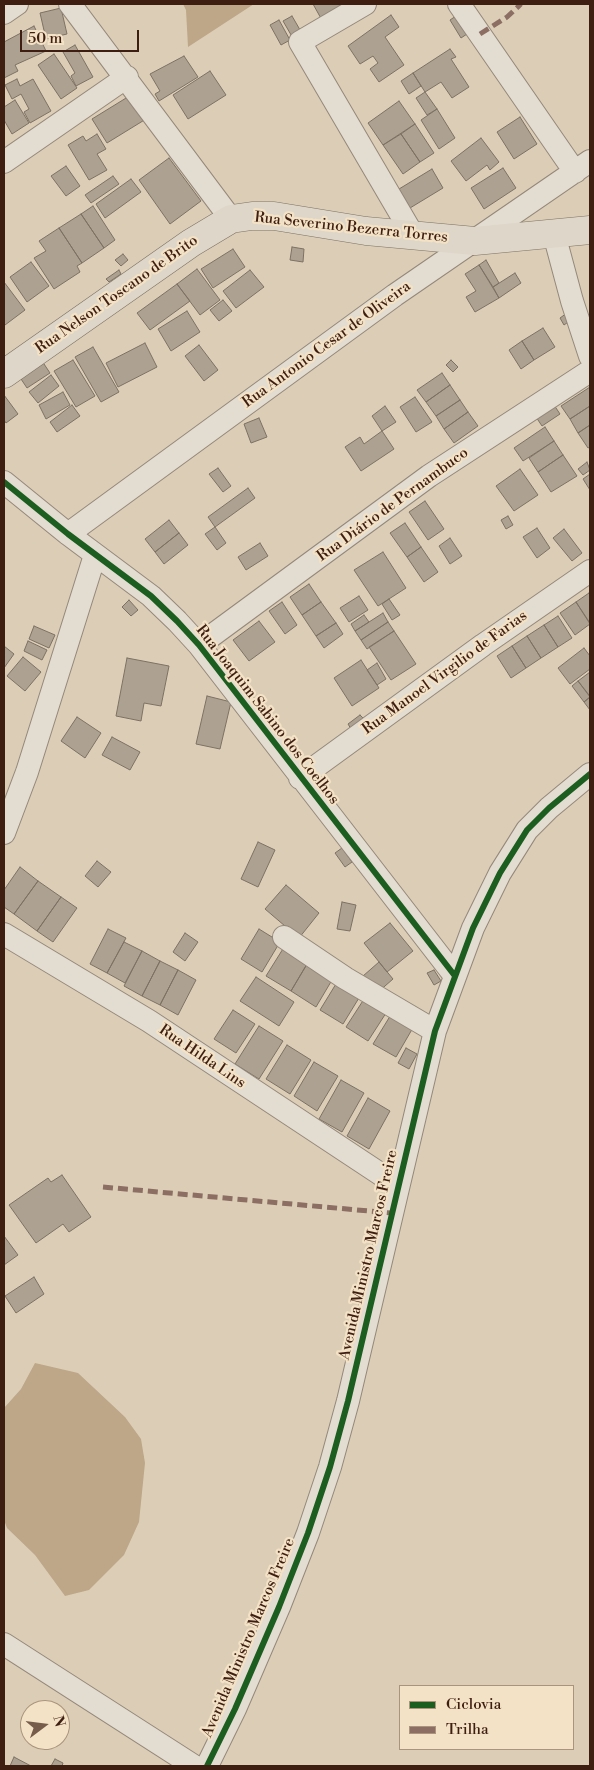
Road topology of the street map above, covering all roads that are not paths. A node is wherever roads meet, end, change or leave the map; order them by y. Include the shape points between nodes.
1 (17, 4) edge
2 (70, 4) edge
3 (365, 4) edge
4 (460, 4) edge
5 (4, 13) edge
6 (127, 77) junction
7 (4, 162) edge
8 (583, 167) edge
9 (231, 219) junction
10 (590, 230) edge
11 (554, 234) junction
12 (413, 235) junction
13 (475, 241) junction
14 (590, 356) edge
15 (590, 370) edge
16 (4, 374) edge
17 (4, 482) edge
18 (68, 534) junction
19 (94, 555) junction
20 (590, 570) edge
21 (199, 646) junction
22 (590, 774) edge
23 (300, 778) junction
24 (4, 832) edge
25 (4, 934) edge
26 (284, 937) dead end
27 (455, 976) junction
28 (435, 1031) junction
29 (397, 1185) junction
30 (4, 1644) edge
31 (194, 1766) edge
32 (207, 1766) edge

1 - 5 street
2 - 6 street
3 - 12 street via 300,42
4 - 8 street
6 - 7 street
6 - 9 street
8 - 13 street, Rua Antonio Cesar de Oliveira
9 - 12 main road, Rua Severino Bezerra Torres via 274,216
9 - 16 main road, Rua Nelson Toscano de Brito via 191,243
10 - 11 main road, Rua Severino Bezerra Torres
11 - 13 main road, Rua Severino Bezerra Torres
11 - 14 street
12 - 13 main road, Rua Severino Bezerra Torres
13 - 18 street, Rua Antonio Cesar de Oliveira via 395,295
15 - 21 street, Rua Diário de Pernambuco via 429,476
17 - 18 street, Rua Joaquim Sabino dos Coelhos
18 - 19 street, Rua Joaquim Sabino dos Coelhos
19 - 21 street, Rua Joaquim Sabino dos Coelhos via 151,596
19 - 24 street via 27,772
20 - 23 street, Rua Manoel Virgilio de Farias
21 - 23 street, Rua Joaquim Sabino dos Coelhos
22 - 27 street, Avenida Ministro Marcos Freire via 527,830 474,928
23 - 27 street, Rua Joaquim Sabino dos Coelhos
25 - 29 street, Rua Hilda Lins via 149,1021
26 - 28 street via 345,978
27 - 28 street, Avenida Ministro Marcos Freire
28 - 29 street, Avenida Ministro Marcos Freire
29 - 32 street, Avenida Ministro Marcos Freire via 330,1467 278,1607
30 - 31 street

